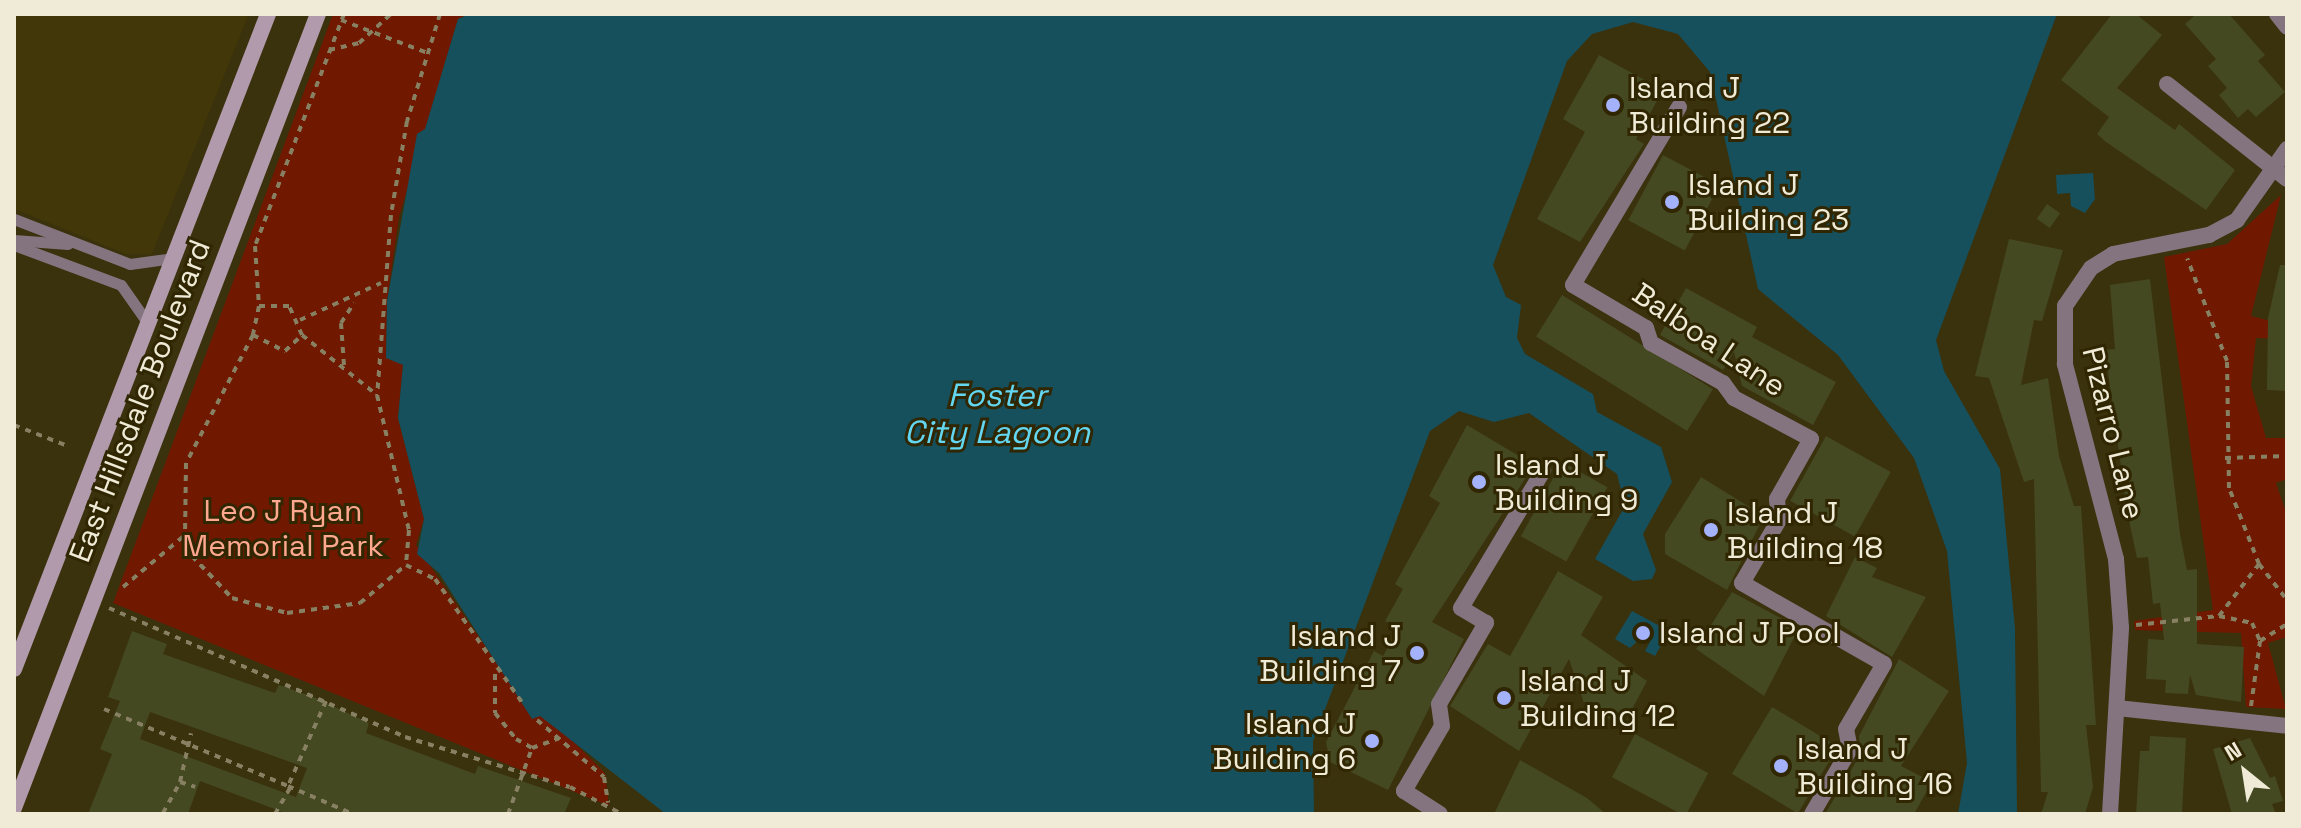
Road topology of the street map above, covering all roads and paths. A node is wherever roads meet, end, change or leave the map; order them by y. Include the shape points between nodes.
1 (268, 14) edge
2 (318, 14) edge
3 (391, 14) edge
4 (440, 14) edge
5 (2277, 14) edge
6 (342, 17) edge
7 (2287, 27) edge
8 (374, 31) junction
9 (329, 50) junction
10 (428, 53) junction
11 (2167, 84) dead end
12 (1679, 107) dead end
13 (2287, 149) edge
14 (2282, 174) edge
15 (14, 219) edge
16 (14, 242) edge
17 (2180, 242) junction
18 (81, 245) junction
19 (173, 258) junction
20 (381, 283) junction
21 (357, 300) junction
22 (259, 306) junction
23 (300, 320) junction
24 (147, 322) junction
25 (253, 335) junction
26 (302, 335) junction
27 (345, 368) junction
28 (377, 395) junction
29 (14, 425) edge
30 (68, 446) dead end
31 (2287, 456) edge
32 (2225, 458) junction
33 (1543, 471) dead end
34 (185, 535) junction
35 (2259, 564) junction
36 (406, 565) junction
37 (123, 587) dead end
38 (2287, 600) edge
39 (109, 608) dead end
40 (2219, 616) junction
41 (2287, 624) edge
42 (2121, 627) junction
43 (2260, 641) junction
44 (14, 669) edge
45 (495, 674) junction
46 (326, 701) junction
47 (524, 705) dead end
48 (2117, 708) junction
49 (104, 709) dead end
50 (537, 720) dead end
51 (2251, 723) junction
52 (2285, 726) edge
53 (191, 733) dead end
54 (557, 739) junction
55 (187, 745) junction
56 (2287, 745) edge
57 (532, 748) junction
58 (518, 777) junction
59 (180, 782) junction
60 (195, 787) dead end
61 (289, 787) junction
62 (608, 803) junction
63 (14, 808) edge
64 (163, 813) edge
65 (275, 814) edge
66 (353, 814) edge
67 (508, 814) edge
68 (622, 814) edge
69 (1440, 814) edge
70 (1812, 814) edge
71 (2110, 814) edge

1 - 19 main road, East Hillsdale Boulevard
2 - 63 main road, East Hillsdale Boulevard
3 - 8 path
4 - 10 path
5 - 7 street
6 - 8 path
6 - 9 path
8 - 9 path
8 - 10 path
9 - 22 path via 255,246
10 - 20 path via 407,121
11 - 14 street
12 - 70 street, Balboa Lane via 1573,285 1646,328 1651,343 1723,383 1734,398 1811,439 1777,499 1779,520 1742,583 1884,664 1846,729 1850,749
13 - 14 street, Pizarro Lane
14 - 17 street, Pizarro Lane via 2237,220
15 - 18 lane
16 - 18 lane
16 - 24 lane via 121,285
17 - 32 path via 2227,361
17 - 42 street, Pizarro Lane via 2113,254 2091,268 2075,286 2060,326 2116,559
18 - 19 lane via 130,264
19 - 24 main road, East Hillsdale Boulevard
20 - 21 path
20 - 28 path
21 - 23 path
21 - 27 path via 341,323
22 - 23 path via 289,306
22 - 25 path
23 - 26 path
24 - 44 main road, East Hillsdale Boulevard
25 - 26 path via 285,351
25 - 34 path via 196,433 186,463
26 - 27 path
27 - 28 path
28 - 36 path via 409,530
29 - 30 path
31 - 32 path
32 - 35 path via 2229,488
33 - 69 street via 1461,608 1486,623 1439,704 1442,726 1404,791
34 - 36 path via 192,556 232,598 287,613 360,603
34 - 37 path
35 - 38 path
35 - 40 path
36 - 45 path via 435,579
39 - 46 path
40 - 42 path
40 - 43 path via 2252,623
41 - 43 path
42 - 48 street, Pizarro Lane
43 - 51 path
45 - 47 path
45 - 57 path via 495,713
46 - 58 path
46 - 61 path
48 - 51 street
48 - 71 street, Pizarro Lane
49 - 55 path
50 - 54 path
51 - 52 street
52 - 56 street
53 - 55 path
54 - 57 path
54 - 62 path via 604,777
55 - 59 path
55 - 61 path
57 - 58 path
58 - 62 path
58 - 67 path
59 - 60 path
59 - 64 path
61 - 65 path
61 - 66 path
62 - 68 path

